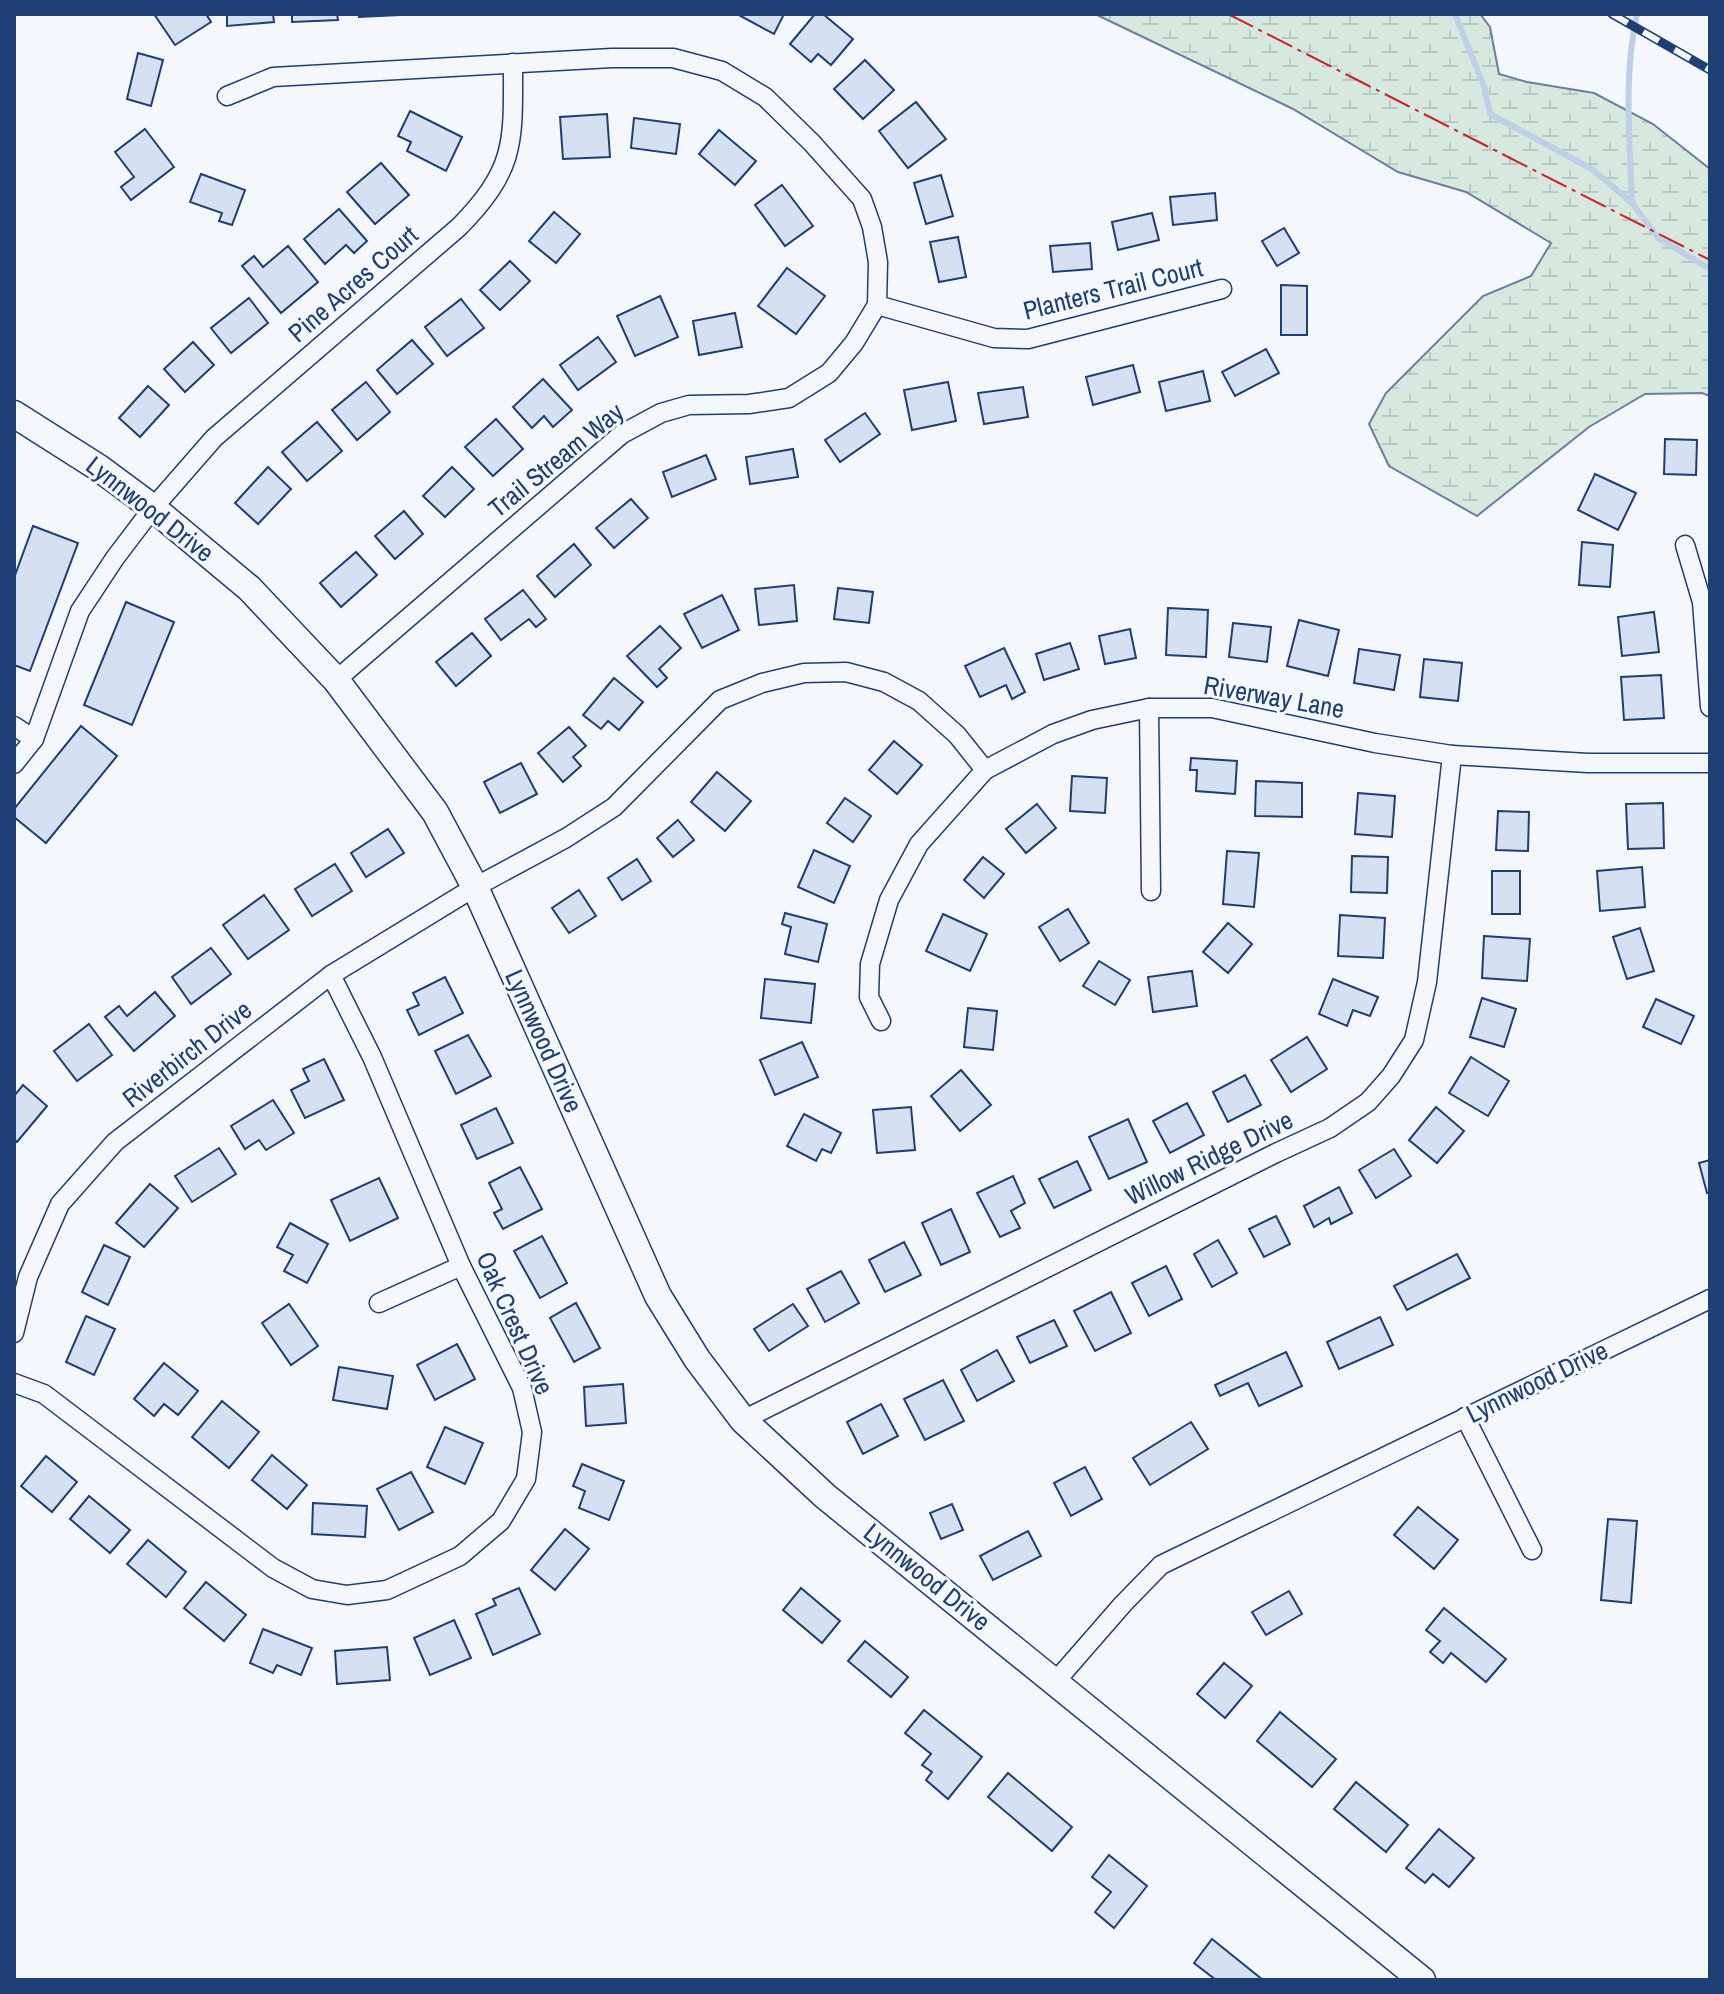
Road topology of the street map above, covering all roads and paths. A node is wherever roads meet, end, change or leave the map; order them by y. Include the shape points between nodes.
1 (513, 63) junction
2 (227, 96) dead end
3 (1222, 289) dead end
4 (877, 305) junction
5 (14, 414) edge
6 (153, 508) junction
7 (1685, 545) dead end
8 (336, 680) junction
9 (1710, 707) edge
10 (1149, 708) junction
11 (14, 726) edge
12 (34, 739) junction
13 (1452, 755) junction
14 (1710, 763) edge
15 (14, 764) edge
16 (985, 770) junction
17 (475, 887) junction
18 (1151, 891) dead end
19 (331, 975) junction
20 (881, 1021) dead end
21 (461, 1266) junction
22 (1710, 1299) edge
23 (379, 1303) dead end
24 (14, 1333) edge
25 (14, 1383) edge
26 (1465, 1417) junction
27 (743, 1420) junction
28 (1532, 1550) dead end
29 (1055, 1682) junction
30 (1422, 1980) edge

1 - 2 street, Trail Stream Way via 273,77
1 - 4 street, Trail Stream Way via 673,58 722,71 765,97 862,199 878,262
1 - 6 street, Pine Acres Court via 513,126 506,166 485,201 214,438
3 - 4 street, Planters Trail Court via 1028,339 994,338
4 - 8 street, Trail Stream Way via 829,373 789,398 689,405 622,434
5 - 6 street, Lynnwood Drive
6 - 8 street, Lynnwood Drive via 249,588
6 - 12 street, Pine Acres Court via 80,611
7 - 9 street via 1702,602
8 - 17 street, Lynnwood Drive via 435,812
10 - 13 street, Riverway Lane via 1212,708
10 - 16 street, Riverway Lane via 1053,734
10 - 18 street
11 - 12 street
12 - 15 street, Pine Acres Court
13 - 14 street, Riverway Lane
13 - 27 street, Willow Ridge Drive via 1427,982 1414,1040 1368,1102 1330,1128
16 - 17 street, Riverbirch Drive via 919,701 884,682 846,672 804,673 720,700 614,807
16 - 20 street, Riverway Lane via 919,844 889,900 870,964 869,997
17 - 19 street, Riverbirch Drive
17 - 27 street, Lynnwood Drive via 658,1296
19 - 21 street, Oak Crest Drive
19 - 24 street, Riverbirch Drive via 115,1142 96,1163 60,1204 28,1277
21 - 23 street
21 - 25 street, Oak Crest Drive via 522,1388 532,1432 526,1479 501,1521 460,1556 387,1590 347,1595 312,1589 273,1568 44,1394
22 - 26 street, Lynnwood Drive
26 - 28 street
26 - 29 street, Lynnwood Drive via 1161,1565
27 - 29 street, Lynnwood Drive via 825,1496
29 - 30 street, Lynnwood Drive

